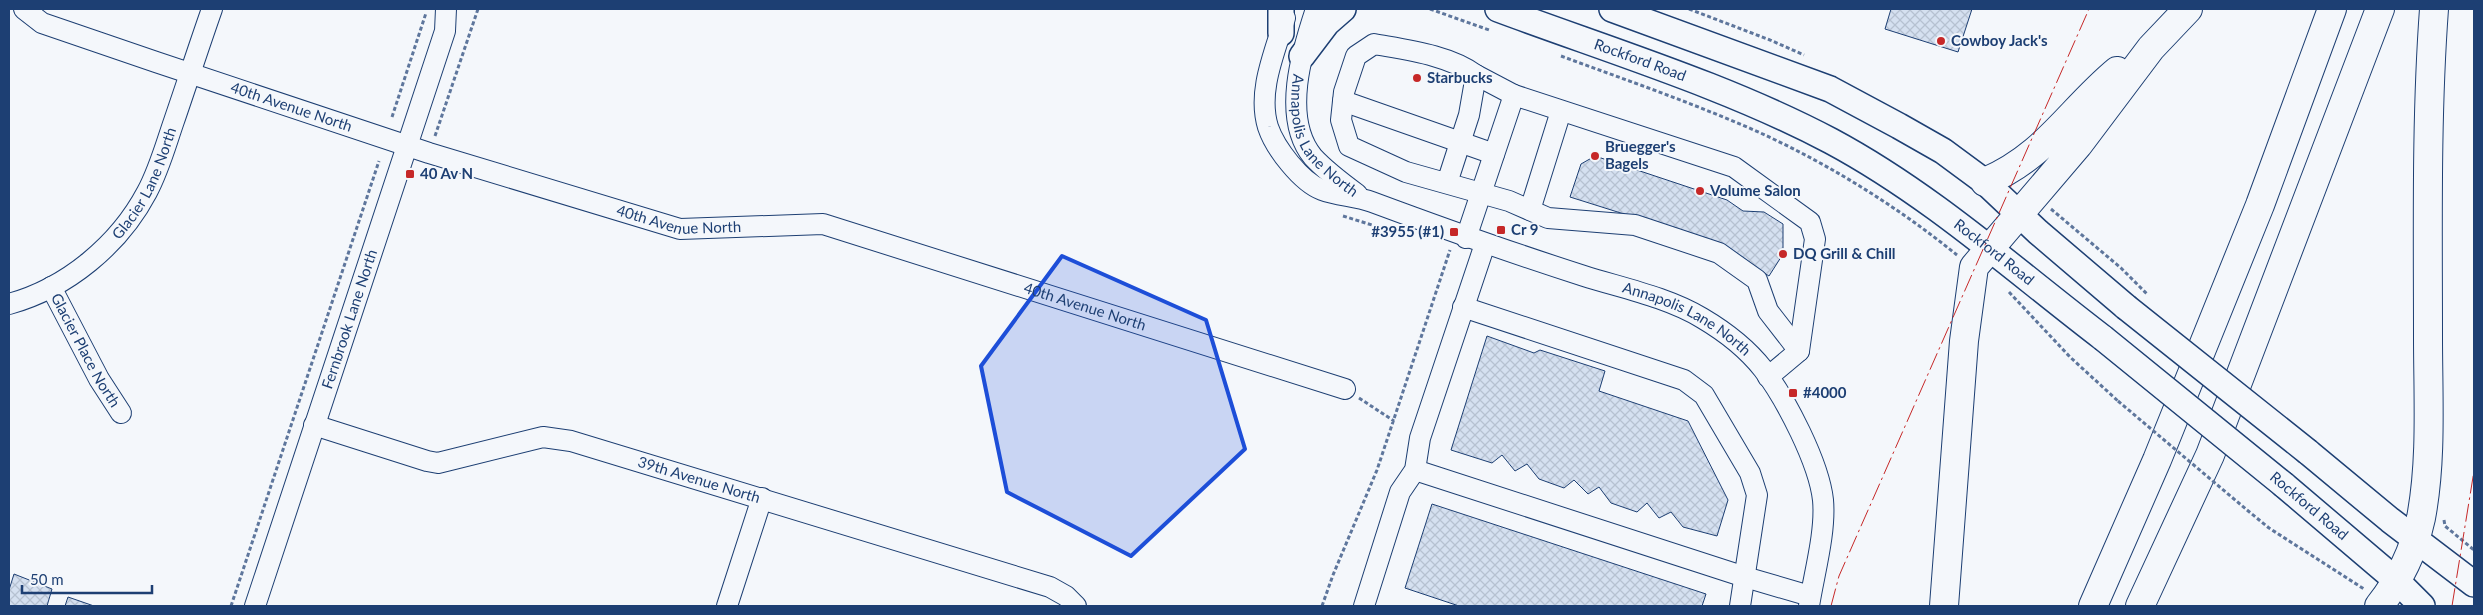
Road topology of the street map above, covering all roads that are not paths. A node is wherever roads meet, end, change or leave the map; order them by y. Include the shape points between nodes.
1 (24, 9) edge
2 (212, 9) edge
3 (446, 9) edge
4 (460, 9) edge
5 (1282, 9) edge
6 (1288, 9) edge
7 (1316, 9) edge
8 (1343, 9) edge
9 (1612, 9) edge
10 (2188, 9) edge
11 (2332, 9) edge
12 (2380, 9) edge
13 (2434, 9) edge
14 (1498, 21) edge
15 (445, 31) junction
16 (1280, 33) junction
17 (2151, 48) junction
18 (1302, 56) junction
19 (190, 73) junction
20 (1476, 76) junction
21 (1514, 95) junction
22 (1343, 101) junction
23 (1561, 111) junction
24 (1460, 143) junction
25 (407, 146) junction
26 (1494, 154) junction
27 (1985, 182) junction
28 (1447, 183) junction
29 (1482, 192) junction
30 (1362, 198) junction
31 (1530, 210) junction
32 (2018, 214) junction
33 (1475, 241) junction
34 (1989, 248) junction
35 (51, 287) junction
36 (9, 304) edge
37 (1463, 308) junction
38 (1800, 351) junction
39 (1768, 377) junction
40 (1345, 389) road end
41 (121, 412) dead end
42 (314, 425) junction
43 (1415, 470) junction
44 (762, 498) junction
45 (2415, 540) junction
46 (1745, 577) junction
47 (2397, 581) junction
48 (2474, 584) edge
49 (2373, 598) edge
50 (1810, 601) edge
51 (255, 606) edge
52 (727, 606) edge
53 (1076, 606) edge
54 (1364, 606) edge
55 (1740, 606) edge
56 (1944, 606) edge
57 (2093, 606) edge
58 (2140, 606) edge
59 (2422, 606) edge

1 - 19 street, 40th Avenue North via 42,22
2 - 19 street, Glacier Lane North
3 - 15 street, Fernbrook Lane North
4 - 15 street, Fernbrook Lane North
5 - 16 main road
6 - 16 street, Annapolis Lane North
7 - 18 street, Annapolis Lane North
8 - 18 main road via 1327,23
9 - 27 main road via 1830,89 1935,147
10 - 17 highway
11 - 57 highway via 2260,204 2157,460
12 - 58 highway via 2210,455
13 - 45 highway via 2428,214 2427,456 2422,510
14 - 34 main road, Rockford Road via 1752,103 1796,123 1902,184
15 - 25 street, Fernbrook Lane North
16 - 30 street, Annapolis Lane North via 1268,72 1265,99 1268,126 1277,147 1298,173 1321,190
17 - 27 highway via 2115,72 2027,160
17 - 32 highway via 2078,145
18 - 30 street, Annapolis Lane North via 1296,90 1304,140 1312,156 1332,176
19 - 25 street, 40th Avenue North
19 - 35 street, Glacier Lane North via 147,192 124,227 94,258
20 - 21 street
20 - 22 street via 1466,68 1418,52 1374,44 1356,56
20 - 24 street
21 - 23 street
21 - 26 street
22 - 24 street
22 - 28 street via 1342,120 1349,146 1406,172
23 - 31 street
23 - 38 street via 1734,167 1810,222 1815,239
24 - 26 street
24 - 28 street
25 - 40 street, 40th Avenue North via 680,229 823,224
25 - 42 street, Fernbrook Lane North
26 - 29 street
27 - 32 main road
28 - 29 street
29 - 31 street
29 - 33 street
30 - 33 street, Annapolis Lane North
31 - 38 street via 1548,218 1634,225 1719,253 1757,280 1768,311
32 - 34 highway
32 - 45 main road, bridge via 2126,307
33 - 37 street
33 - 39 street, Annapolis Lane North via 1666,302 1702,318 1734,341
34 - 47 main road, Rockford Road, bridge via 2284,485
34 - 56 highway via 1974,267 1968,300
35 - 36 street, Glacier Lane North
35 - 41 street, Glacier Place North via 99,379
37 - 43 street via 1420,438
37 - 46 street via 1684,380 1704,395 1750,473 1757,495
38 - 39 street
39 - 50 street, Annapolis Lane North via 1811,454 1820,478 1822,526
42 - 44 street, 39th Avenue North via 438,463 543,437 571,441
42 - 51 street, Fernbrook Lane North
43 - 46 street
43 - 54 street via 1400,492
44 - 52 street
44 - 53 street, 39th Avenue North via 1050,587
45 - 47 highway
45 - 48 main road
46 - 50 street
46 - 55 street
47 - 49 highway
47 - 59 main road, Rockford Road

